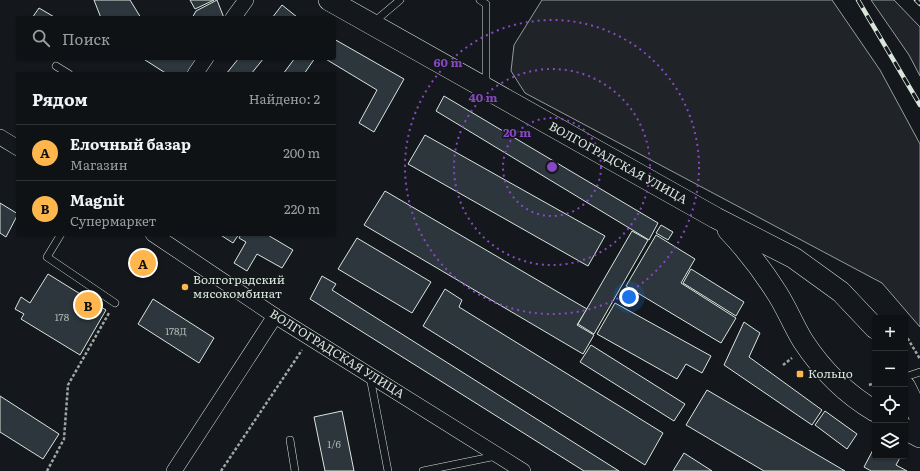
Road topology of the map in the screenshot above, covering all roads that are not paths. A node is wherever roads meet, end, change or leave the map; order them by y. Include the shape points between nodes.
1 (246, 0) edge
2 (330, 0) edge
3 (400, 0) edge
4 (480, 0) edge
5 (234, 16) edge
6 (371, 25) junction
7 (205, 60) edge
8 (56, 66) dead end
9 (66, 72) edge
10 (196, 72) edge
11 (486, 89) junction
12 (0, 137) edge
13 (16, 147) edge
14 (716, 218) junction
15 (60, 236) edge
16 (156, 236) edge
17 (115, 303) road end
18 (275, 316) junction
19 (872, 325) edge
20 (920, 372) edge
21 (369, 374) junction
22 (908, 376) edge
23 (908, 393) edge
24 (865, 398) edge
25 (872, 407) edge
26 (920, 417) edge
27 (908, 431) edge
28 (920, 437) edge
29 (290, 440) dead end
30 (499, 456) junction
31 (520, 470) edge
32 (174, 471) edge
33 (295, 471) edge
34 (388, 471) edge
35 (423, 471) edge

1 - 5 street
2 - 6 main road, ВОЛГОГРАДСКАЯ УЛИЦА
3 - 6 lane
4 - 11 lane via 486,4
6 - 11 main road, ВОЛГОГРАДСКАЯ УЛИЦА
7 - 10 street
8 - 9 lane
11 - 14 main road, ВОЛГОГРАДСКАЯ УЛИЦА
12 - 13 street
14 - 19 main road, ВОЛГОГРАДСКАЯ УЛИЦА via 794,258 841,292
14 - 24 main road via 750,252 815,358 833,379
15 - 17 lane via 47,257
16 - 18 street, ВОЛГОГРАДСКАЯ УЛИЦА
18 - 21 street, ВОЛГОГРАДСКАЯ УЛИЦА
18 - 32 street
20 - 22 lane
21 - 30 street, ВОЛГОГРАДСКАЯ УЛИЦА
21 - 34 lane
23 - 26 main road
24 - 25 main road
27 - 28 main road
29 - 33 lane
30 - 31 street, ВОЛГОГРАДСКАЯ УЛИЦА
30 - 35 lane

